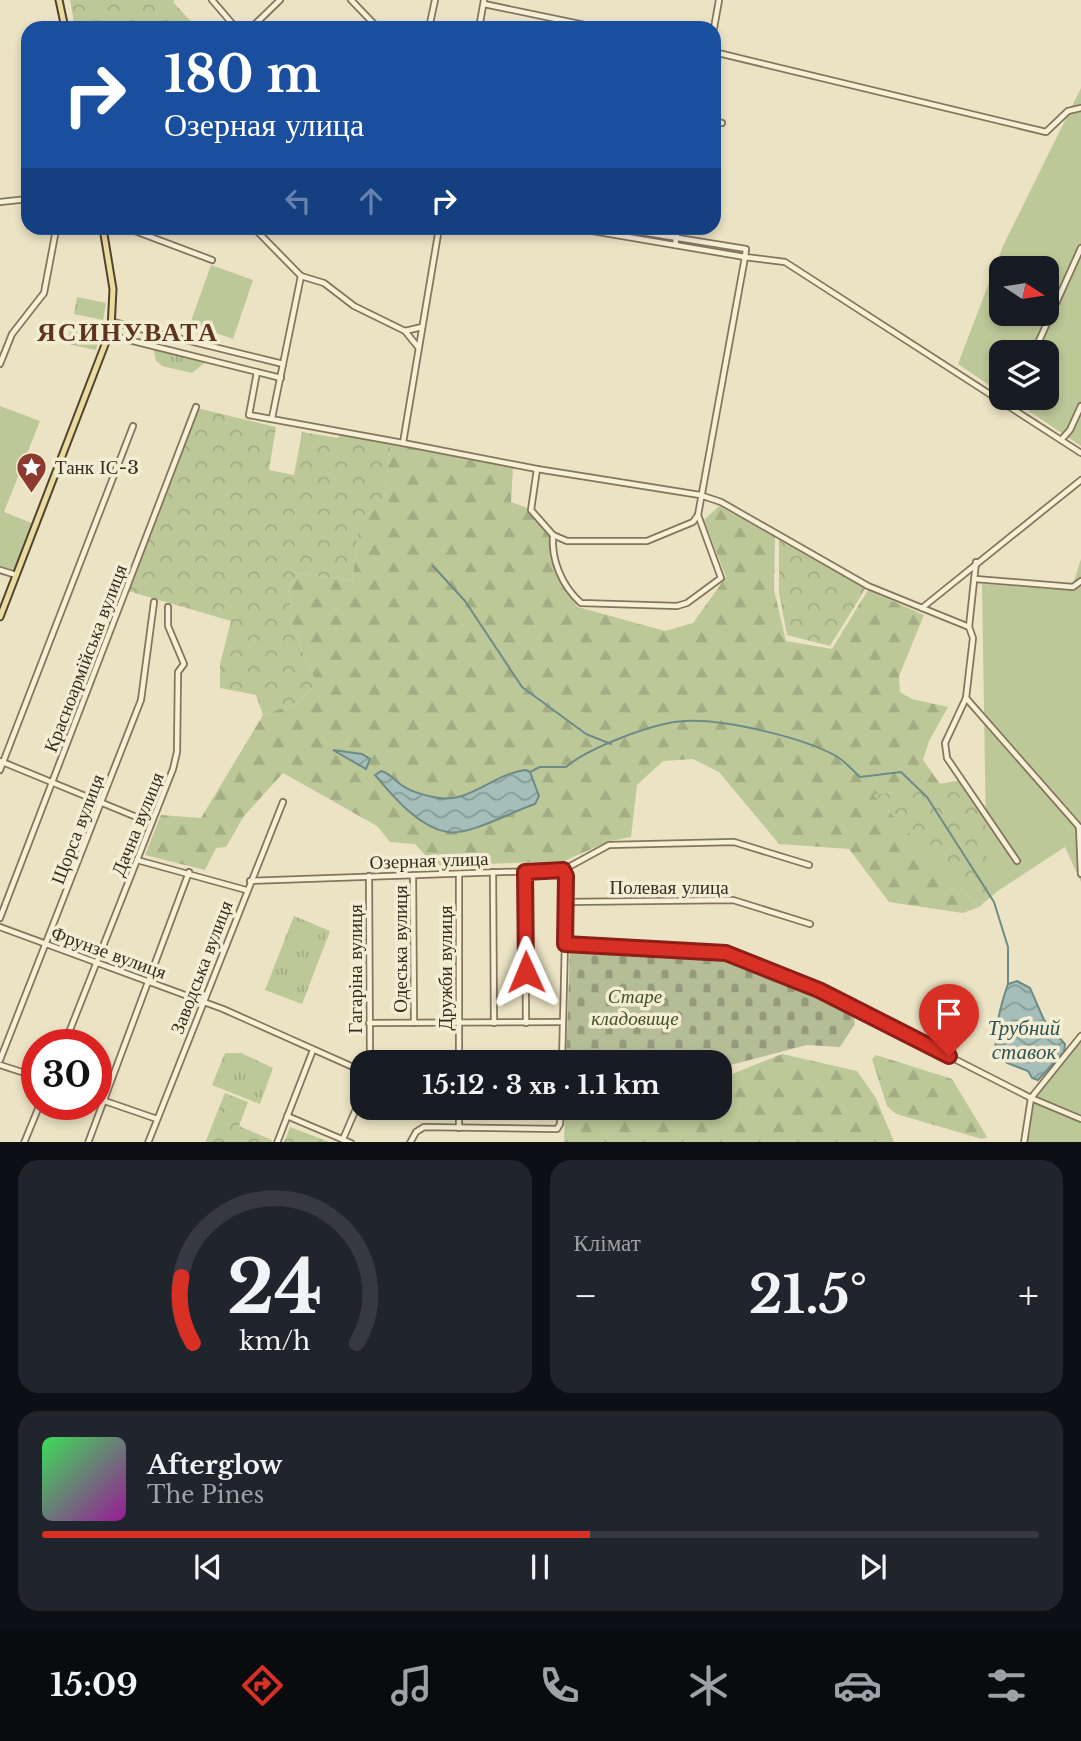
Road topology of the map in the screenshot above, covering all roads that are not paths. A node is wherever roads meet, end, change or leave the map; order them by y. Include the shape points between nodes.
1 (59, 0) edge
2 (212, 0) edge
3 (280, 0) edge
4 (351, 0) edge
5 (435, 0) edge
6 (719, 0) edge
7 (484, 2) edge
8 (64, 21) edge
9 (230, 21) edge
10 (258, 21) edge
11 (371, 21) edge
12 (430, 21) edge
13 (480, 21) edge
14 (568, 21) edge
15 (715, 21) edge
16 (721, 54) edge
17 (1081, 107) edge
18 (21, 200) edge
19 (0, 202) edge
20 (55, 235) dead end
21 (104, 235) edge
22 (145, 235) edge
23 (261, 235) edge
24 (438, 235) edge
25 (616, 235) edge
26 (663, 235) edge
27 (676, 237) junction
28 (675, 245) junction
29 (1081, 248) edge
30 (745, 257) junction
31 (212, 261) dead end
32 (301, 276) junction
33 (113, 322) junction
34 (422, 327) junction
35 (405, 331) junction
36 (109, 335) junction
37 (1039, 340) edge
38 (419, 347) junction
39 (0, 364) edge
40 (283, 364) junction
41 (257, 372) junction
42 (281, 378) junction
43 (989, 394) edge
44 (1081, 406) edge
45 (196, 407) dead end
46 (1014, 410) edge
47 (272, 418) junction
48 (133, 426) dead end
49 (1060, 440) junction
50 (403, 443) junction
51 (1081, 453) edge
52 (537, 469) junction
53 (1081, 480) edge
54 (699, 495) junction
55 (698, 515) junction
56 (553, 535) junction
57 (976, 562) junction
58 (0, 570) edge
59 (16, 575) junction
60 (975, 579) junction
61 (1081, 581) edge
62 (154, 602) dead end
63 (168, 607) dead end
64 (922, 608) junction
65 (0, 617) edge
66 (969, 627) junction
67 (965, 698) junction
68 (1, 762) edge
69 (0, 770) edge
70 (53, 782) junction
71 (283, 802) dead end
72 (102, 804) junction
73 (151, 824) junction
74 (1080, 828) edge
75 (137, 860) junction
76 (1017, 861) dead end
77 (809, 865) dead end
78 (563, 870) junction
79 (189, 872) junction
80 (525, 872) junction
81 (493, 873) junction
82 (459, 874) junction
83 (1081, 874) edge
84 (413, 875) junction
85 (369, 876) junction
86 (250, 881) junction
87 (246, 890) junction
88 (566, 902) junction
89 (0, 918) edge
90 (810, 924) dead end
91 (0, 927) edge
92 (48, 944) junction
93 (565, 944) junction
94 (97, 962) junction
95 (149, 981) junction
96 (202, 1002) junction
97 (563, 1022) junction
98 (369, 1023) junction
99 (414, 1023) junction
100 (459, 1023) junction
101 (494, 1023) junction
102 (526, 1023) junction
103 (70, 1029) edge
104 (1081, 1036) edge
105 (370, 1050) edge
106 (459, 1050) edge
107 (562, 1050) edge
108 (313, 1051) junction
109 (0, 1059) edge
110 (0, 1065) edge
111 (350, 1066) edge
112 (21, 1072) edge
113 (112, 1082) edge
114 (1031, 1098) junction
115 (112, 1103) edge
116 (287, 1116) junction
117 (157, 1119) junction
118 (1081, 1119) edge
119 (33, 1120) edge
120 (97, 1120) edge
121 (351, 1120) edge
122 (459, 1120) edge
123 (560, 1120) edge
124 (459, 1128) junction
125 (343, 1139) junction
126 (24, 1142) edge
127 (88, 1142) edge
128 (148, 1142) edge
129 (277, 1142) edge
130 (349, 1142) edge
131 (411, 1142) edge
132 (1024, 1142) edge

1 - 8 main road
2 - 9 street
3 - 10 street
4 - 11 street
5 - 12 street
6 - 15 street
7 - 13 street
7 - 14 street
16 - 17 street via 1045,132 1068,111
18 - 19 street
20 - 39 street via 44,293 12,334
21 - 33 main road
22 - 31 street
23 - 32 street
24 - 34 street
25 - 28 street
26 - 27 street
27 - 28 street
27 - 30 street via 746,249
28 - 30 street
29 - 37 street
30 - 43 street via 785,262 796,268
30 - 54 street
32 - 35 street via 324,283 354,306
32 - 40 street
33 - 36 main road
33 - 40 street
34 - 35 street
34 - 38 street
35 - 38 street
36 - 41 street
36 - 59 main road
38 - 50 street
40 - 42 street
41 - 42 street
41 - 47 street via 249,415
42 - 47 street
44 - 49 street
45 - 70 street, Красноармійська вулиця
46 - 49 street
47 - 50 street
48 - 68 street
49 - 51 street
50 - 52 street
52 - 54 street
52 - 56 street via 531,510
53 - 57 street
54 - 55 street
54 - 64 street via 721,502 868,586
55 - 56 street via 693,522 647,541 567,541
55 - 56 street via 721,578 677,606 580,603 559,572
57 - 60 street
57 - 64 street
58 - 59 street
59 - 65 main road
60 - 61 street via 1073,587
60 - 66 street
62 - 72 street, Щорса вулиця via 141,700
63 - 73 street, Дачна вулиця via 168,626 184,664 178,672 176,761
64 - 66 street
66 - 67 street via 973,638
67 - 74 street
67 - 76 street via 945,743 947,758
68 - 69 street
68 - 70 street
70 - 72 street
70 - 89 street, Красноармійська вулиця
71 - 86 street, Заводська вулиця
72 - 73 street
72 - 92 street, Щорса вулиця
73 - 75 street, Дачна вулиця
74 - 83 street
75 - 79 street
75 - 94 street, Дачна вулиця
77 - 78 street, Озерная улица via 734,842 609,845
78 - 80 street, Озерная улица
78 - 88 street
79 - 87 street
79 - 95 street
80 - 81 street, Озерная улица
80 - 102 street
81 - 82 street, Озерная улица
81 - 101 street
82 - 84 street, Озерная улица
82 - 100 street, Дружби вулиця
84 - 85 street, Озерная улица
84 - 99 street, Одеська вулиця
85 - 86 street, Озерная улица
85 - 98 street, Гагаріна вулиця
86 - 87 street, Заводська вулиця
87 - 96 street, Заводська вулиця
88 - 90 street, Полевая улица via 733,900
88 - 93 street
91 - 92 street, Фрунзе вулиця
92 - 94 street, Фрунзе вулиця
92 - 109 street, Щорса вулиця
93 - 97 street
93 - 114 street via 726,953 819,990
94 - 95 street, Фрунзе вулиця
94 - 103 street, Дачна вулиця
95 - 96 street, Фрунзе вулиця
95 - 113 street
96 - 108 street, Фрунзе вулиця
96 - 117 street, Заводська вулиця
97 - 102 street
97 - 107 street
98 - 99 street
98 - 105 street, Гагаріна вулиця
99 - 100 street
100 - 101 street
100 - 106 street, Дружби вулиця
101 - 102 street
104 - 114 street
108 - 111 street, Фрунзе вулиця
108 - 116 street
110 - 112 street
114 - 118 street
114 - 132 street
115 - 117 street
116 - 125 street
116 - 129 street
117 - 128 street, Заводська вулиця
119 - 126 street
120 - 127 street
121 - 125 street
122 - 124 street
123 - 124 street via 553,1130
124 - 131 street via 424,1127
125 - 130 street

